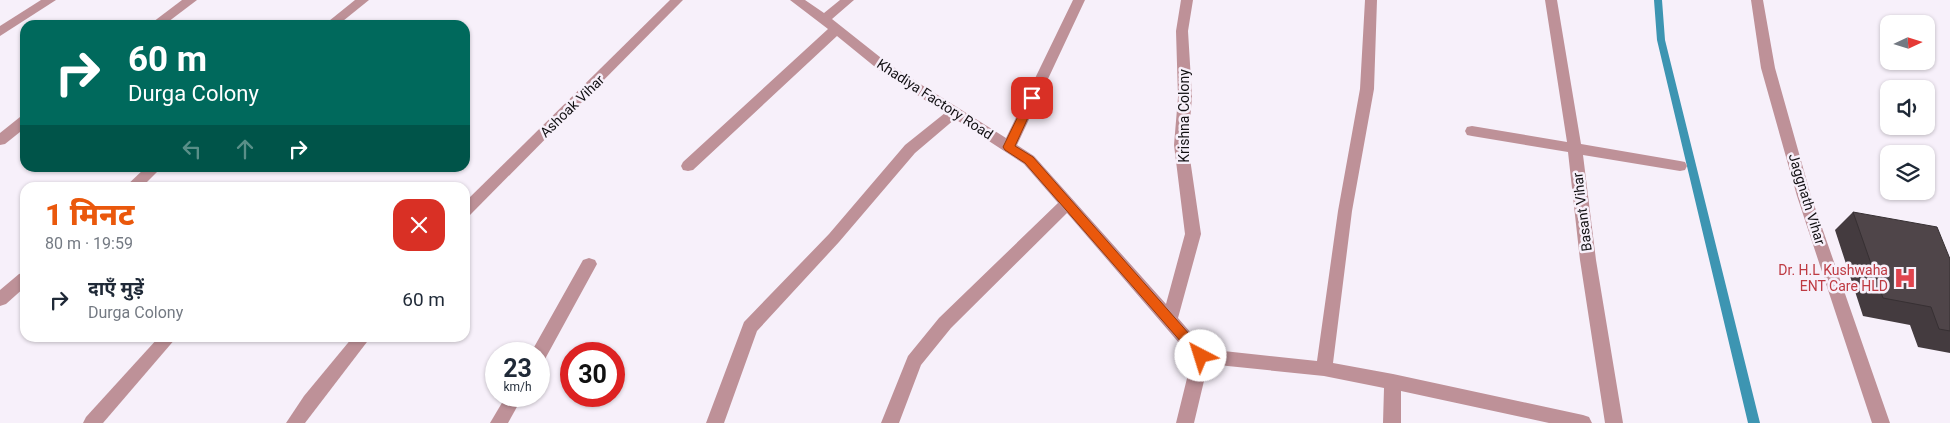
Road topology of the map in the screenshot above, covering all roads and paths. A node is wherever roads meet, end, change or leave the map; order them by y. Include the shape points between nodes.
1 (50, 0) edge
2 (191, 0) edge
3 (364, 0) edge
4 (678, 0) edge
5 (796, 0) edge
6 (848, 0) edge
7 (1079, 0) edge
8 (1187, 0) edge
9 (1371, 0) edge
10 (1551, 0) edge
11 (1758, 0) edge
12 (824, 19) junction
13 (162, 20) edge
14 (337, 20) edge
15 (836, 29) junction
16 (0, 32) edge
17 (954, 113) junction
18 (20, 126) edge
19 (1472, 131) dead end
20 (0, 140) edge
21 (1009, 147) junction
22 (1574, 147) junction
23 (688, 166) dead end
24 (1680, 166) dead end
25 (149, 172) edge
26 (137, 182) edge
27 (1068, 203) junction
28 (470, 206) edge
29 (589, 264) dead end
30 (20, 282) edge
31 (0, 299) edge
32 (1170, 318) junction
33 (164, 342) edge
34 (359, 342) edge
35 (545, 342) edge
36 (1201, 356) junction
37 (1324, 369) junction
38 (1393, 381) junction
39 (508, 407) edge
40 (92, 423) edge
41 (295, 423) edge
42 (499, 423) edge
43 (715, 423) edge
44 (890, 423) edge
45 (1185, 423) edge
46 (1392, 423) edge
47 (1583, 423) edge
48 (1614, 423) edge
49 (1881, 423) edge

1 - 16 street
2 - 13 street
3 - 14 street
4 - 28 street, Ashoak Vihar
5 - 12 street, Khadiya Factory Road
6 - 12 street
7 - 21 street
8 - 32 street, Krishna Colony via 1182,30 1185,97 1181,146 1193,234
9 - 37 street via 1367,89 1345,211
10 - 22 street, Basant Vihar
11 - 49 street, Jaggnath Vihar via 1768,68 1804,196
12 - 15 street, Khadiya Factory Road
15 - 17 street, Khadiya Factory Road via 885,68
15 - 23 street
17 - 21 street, Khadiya Factory Road
17 - 43 street via 910,149 834,238 750,326
18 - 20 street
19 - 22 street
21 - 27 street, Khadiya Factory Road via 1029,160
22 - 24 street
22 - 48 street, Basant Vihar
25 - 26 street
27 - 32 street, Khadiya Factory Road
27 - 44 street via 944,323 914,361
29 - 35 street
30 - 31 street
32 - 36 street, Khadiya Factory Road
33 - 40 street
34 - 41 street
36 - 37 street
36 - 45 street
37 - 38 street
38 - 46 street
38 - 47 street
39 - 42 street

